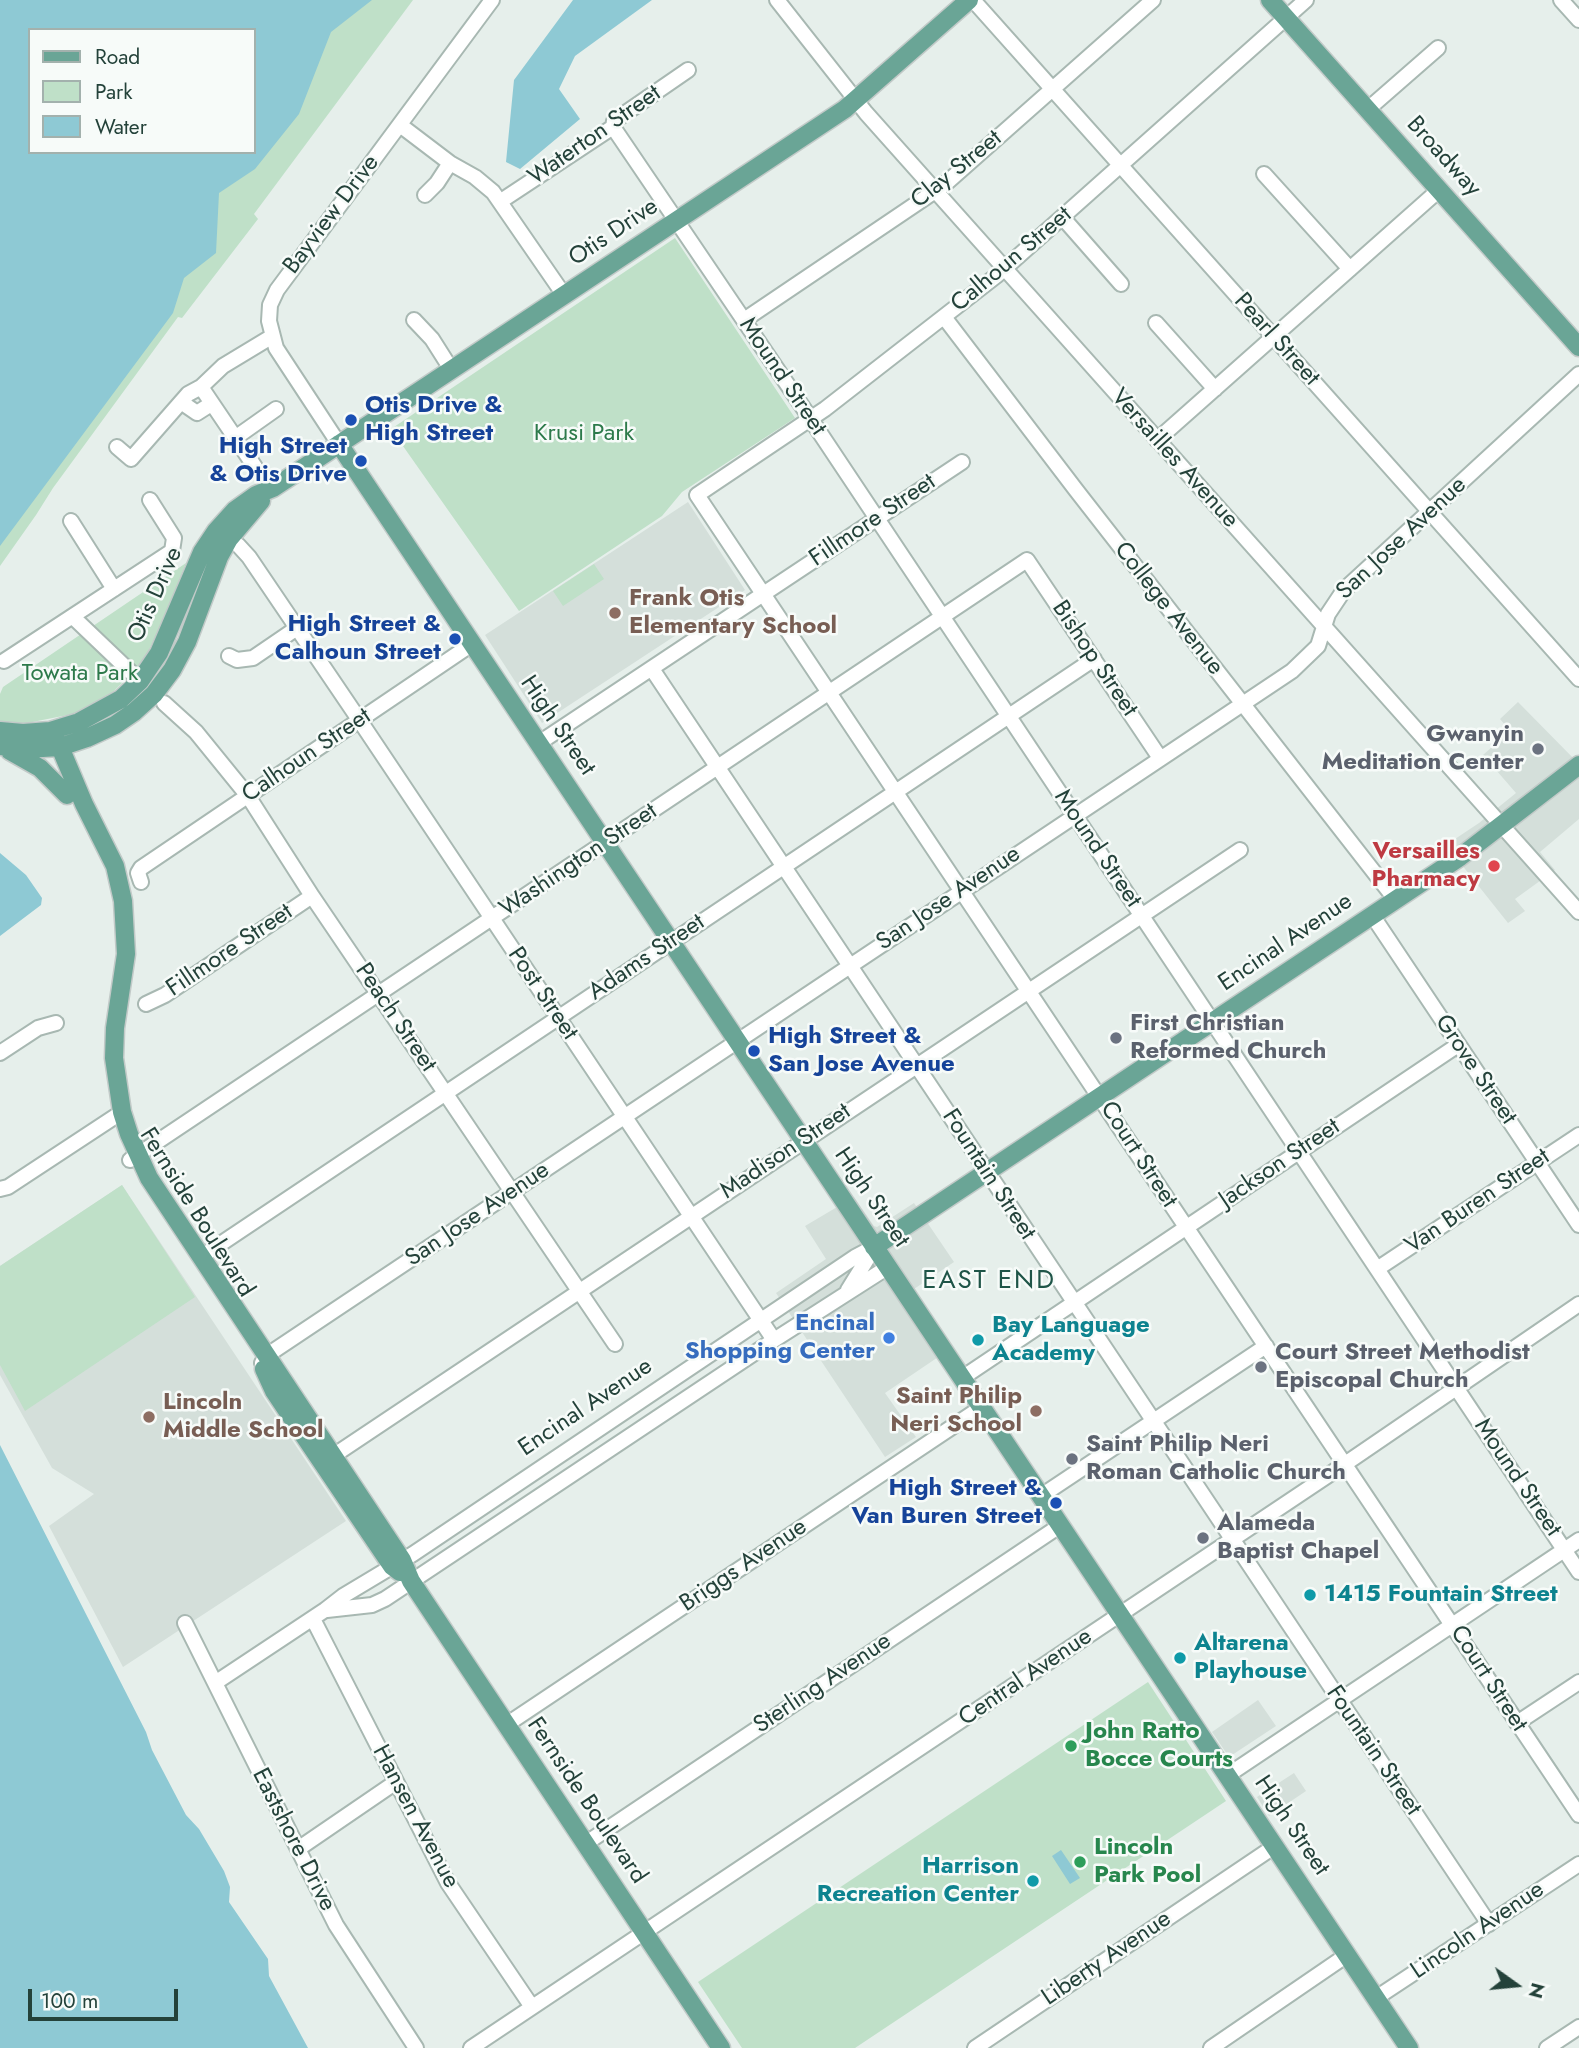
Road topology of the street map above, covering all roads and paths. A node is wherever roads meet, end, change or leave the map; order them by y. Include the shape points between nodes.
1 (492, 0) edge
2 (777, 0) edge
3 (971, 0) edge
4 (1153, 0) edge
5 (1270, 0) edge
6 (1306, 0) edge
7 (1562, 0) edge
8 (1286, 18) junction
9 (1579, 20) edge
10 (1438, 48) dead end
11 (688, 70) dead end
12 (1052, 89) junction
13 (855, 100) junction
14 (1367, 110) junction
15 (400, 125) junction
16 (613, 127) junction
17 (450, 163) junction
18 (1121, 166) junction
19 (1264, 174) dead end
20 (1439, 190) junction
21 (936, 191) junction
22 (425, 195) dead end
23 (501, 201) junction
24 (1063, 218) junction
25 (677, 220) junction
26 (1004, 268) junction
27 (1350, 269) junction
28 (1121, 284) dead end
29 (564, 295) junction
30 (944, 317) junction
31 (414, 320) dead end
32 (744, 320) junction
33 (1156, 323) dead end
34 (271, 337) junction
35 (1273, 337) junction
36 (1579, 347) edge
37 (451, 369) junction
38 (1579, 374) edge
39 (201, 387) junction
40 (1215, 389) junction
41 (181, 402) junction
42 (211, 404) junction
43 (276, 409) dead end
44 (810, 419) junction
45 (235, 438) junction
46 (1157, 440) junction
47 (339, 444) junction
48 (117, 447) dead end
49 (962, 462) dead end
50 (255, 467) dead end
51 (273, 488) junction
52 (697, 495) joint
53 (150, 500) dead end
54 (1430, 512) junction
55 (876, 518) junction
56 (71, 521) dead end
57 (238, 545) dead end
58 (1027, 560) joint
59 (114, 589) junction
60 (763, 595) junction
61 (73, 617) junction
62 (942, 617) junction
63 (1325, 627) junction
64 (297, 628) junction
65 (472, 644) junction
66 (229, 656) dead end
67 (1094, 659) junction
68 (4, 661) dead end
69 (652, 669) junction
70 (1579, 680) edge
71 (140, 681) junction
72 (830, 693) junction
73 (164, 703) dead end
74 (1242, 703) junction
75 (1008, 716) junction
76 (360, 721) junction
77 (0, 731) edge
78 (53, 742) junction
79 (539, 743) junction
80 (0, 746) edge
81 (1160, 758) junction
82 (1579, 765) edge
83 (718, 767) junction
84 (896, 791) junction
85 (67, 795) junction
86 (248, 796) junction
87 (1074, 814) junction
88 (1502, 826) junction
89 (605, 842) junction
90 (1240, 850) dead end
91 (783, 866) junction
92 (141, 875) dead end
93 (961, 890) junction
94 (312, 896) junction
95 (1395, 900) junction
96 (1579, 912) edge
97 (1141, 915) junction
98 (1372, 915) junction
99 (492, 919) junction
100 (671, 941) junction
101 (850, 966) junction
102 (1029, 989) junction
103 (380, 994) junction
104 (146, 1004) dead end
105 (558, 1017) junction
106 (1213, 1021) junction
107 (56, 1023) dead end
108 (737, 1042) junction
109 (1458, 1045) junction
110 (0, 1053) edge
111 (915, 1065) junction
112 (446, 1093) junction
113 (1100, 1096) junction
114 (117, 1114) junction
115 (624, 1117) junction
116 (1579, 1135) edge
117 (803, 1140) junction
118 (1298, 1152) junction
119 (134, 1158) junction
120 (1537, 1163) junction
121 (987, 1172) junction
122 (0, 1189) edge
123 (512, 1192) junction
124 (691, 1217) junction
125 (1579, 1225) edge
126 (1185, 1227) junction
127 (874, 1247) junction
128 (201, 1257) junction
129 (888, 1267) junction
130 (1377, 1269) junction
131 (578, 1291) junction
132 (847, 1292) junction
133 (1074, 1303) junction
134 (1579, 1304) edge
135 (760, 1320) junction
136 (774, 1340) junction
137 (615, 1343) dead end
138 (1266, 1346) junction
139 (264, 1360) junction
140 (962, 1378) junction
141 (1457, 1388) junction
142 (646, 1398) junction
143 (982, 1407) junction
144 (286, 1409) junction
145 (659, 1416) junction
146 (1153, 1420) junction
147 (322, 1439) junction
148 (333, 1456) junction
149 (1345, 1464) junction
150 (1041, 1496) junction
151 (1061, 1525) junction
152 (1232, 1539) junction
153 (1579, 1540) edge
154 (1564, 1550) junction
155 (397, 1563) junction
156 (1579, 1572) edge
157 (411, 1581) junction
158 (319, 1615) junction
159 (1121, 1615) junction
160 (185, 1623) dead end
161 (1452, 1624) junction
162 (1579, 1682) edge
163 (215, 1683) junction
164 (1339, 1699) junction
165 (1517, 1723) junction
166 (506, 1725) junction
167 (1228, 1776) junction
168 (396, 1782) junction
169 (1579, 1815) edge
170 (585, 1844) junction
171 (1275, 1846) junction
172 (298, 1849) junction
173 (1579, 1864) edge
174 (1489, 1924) junction
175 (644, 1932) junction
176 (1348, 1955) junction
177 (1376, 1998) junction
178 (532, 2007) junction
179 (1579, 2027) edge
180 (416, 2048) edge
181 (471, 2048) edge
182 (721, 2048) edge
183 (975, 2048) edge
184 (1211, 2048) edge
185 (1409, 2048) edge
186 (1548, 2048) edge

1 - 15 street, Bayview Drive
2 - 13 street, Versailles Avenue
3 - 12 street, Pearl Street
3 - 13 main road, Otis Drive
4 - 12 street, Clay Street
5 - 8 main road, Broadway
6 - 8 street, Calhoun Street
7 - 9 street
8 - 14 main road, Broadway
8 - 18 street, Calhoun Street
10 - 14 street
11 - 16 street, Waterton Street via 614,121
12 - 18 street, Pearl Street
12 - 21 street, Clay Street
13 - 21 street, Versailles Avenue
13 - 25 main road, Otis Drive
14 - 20 main road, Broadway
15 - 17 street
15 - 34 street, Bayview Drive via 276,290 270,305
16 - 23 street, Waterton Street
16 - 25 street, Mound Street
17 - 22 street
17 - 23 street via 485,184
18 - 24 street, Calhoun Street
18 - 35 street, Pearl Street
19 - 27 street
20 - 27 street
20 - 36 main road, Broadway
21 - 26 street, Versailles Avenue
21 - 32 street, Clay Street
23 - 29 street
24 - 26 street, Calhoun Street
24 - 28 street
25 - 29 main road, Otis Drive
25 - 32 street, Mound Street
26 - 30 street, Calhoun Street
26 - 46 street, Versailles Avenue
27 - 35 street
29 - 37 main road, Otis Drive
30 - 44 street, Calhoun Street
30 - 74 street, College Avenue
31 - 37 street
32 - 44 street, Mound Street
33 - 40 street
34 - 39 street via 223,366
34 - 47 street, Bayview Drive
35 - 40 street
35 - 54 street, Pearl Street
37 - 47 main road, Otis Drive
38 - 54 street, San Jose Avenue
39 - 41 street
39 - 42 street
40 - 46 street
41 - 42 street via 197,413
41 - 48 street via 131,459
42 - 45 street
43 - 45 street
44 - 52 street, Calhoun Street
44 - 55 street, Mound Street
45 - 50 street
46 - 63 street, Versailles Avenue
47 - 51 main road, Otis Drive
47 - 65 main road, High Street
49 - 55 street, Fillmore Street
51 - 71 main road, Otis Drive via 235,510 208,542 159,653
51 - 78 main road, Otis Drive via 229,538 187,642 154,694 115,725 87,738
52 - 60 street, Court Street
53 - 59 street via 174,538 172,551
54 - 63 street, San Jose Avenue via 1344,590 1333,603
54 - 70 street, Pearl Street
55 - 60 street, Fillmore Street
55 - 62 street, Mound Street
56 - 59 street
57 - 64 street, Post Street
58 - 62 street, Washington Street
58 - 67 street, Bishop Street
59 - 61 street
60 - 69 street, Fillmore Street
60 - 72 street, Court Street
61 - 68 street
61 - 71 street
62 - 72 street, Washington Street
62 - 75 street, Mound Street
63 - 74 street, San Jose Avenue via 1307,659
63 - 88 street, Versailles Avenue
64 - 66 street via 253,658
64 - 76 street, Post Street
65 - 76 street, Calhoun Street
65 - 79 main road, High Street
67 - 75 street, Adams Street
67 - 81 street, Bishop Street
69 - 79 street, Fillmore Street
69 - 83 street, Fountain Street
71 - 78 main road, Otis Drive via 121,699
72 - 83 street, Washington Street
72 - 84 street, Court Street
73 - 86 street, Peach Street via 196,732
74 - 81 street, San Jose Avenue
74 - 95 street, College Avenue
75 - 84 street, Adams Street
75 - 87 street, Mound Street
76 - 86 street, Calhoun Street
76 - 99 street, Post Street
77 - 78 main road, Otis Drive
78 - 80 main road, Otis Drive via 25,749
78 - 85 main road, Fernside Boulevard
78 - 114 main road, Fernside Boulevard via 114,866 123,901 126,954 114,1058
79 - 89 main road, High Street
80 - 85 main road via 40,768
81 - 87 street, San Jose Avenue
82 - 88 main road, Encinal Avenue
83 - 89 street, Washington Street
83 - 91 street, Fountain Street
84 - 91 street, Adams Street
84 - 93 street, Court Street
85 - 114 main road, Fernside Boulevard via 104,869 114,904 115,952 104,1056
86 - 92 street, Calhoun Street
86 - 94 street, Peach Street
87 - 93 street, San Jose Avenue
87 - 97 street, Mound Street
88 - 95 main road, Encinal Avenue
88 - 96 street, Versailles Avenue
89 - 99 street, Washington Street
89 - 100 main road, High Street
90 - 97 street, Madison Street
91 - 100 street, Adams Street
91 - 101 street, Fountain Street
93 - 101 street, San Jose Avenue
93 - 102 street, Court Street
94 - 103 street, Peach Street
94 - 104 street, Fillmore Street via 165,996
95 - 98 main road, Encinal Avenue
97 - 102 street, Madison Street
97 - 106 street, Mound Street
98 - 106 main road, Encinal Avenue
98 - 109 street, Grove Street
99 - 103 street, Washington Street
99 - 105 street, Post Street
100 - 105 street, Adams Street
100 - 108 main road, High Street
101 - 108 street, San Jose Avenue
101 - 111 street, Fountain Street
102 - 111 street, Madison Street
102 - 113 street, Court Street
103 - 112 street, Peach Street
103 - 119 street, Washington Street
105 - 112 street, Adams Street
105 - 115 street, Post Street
106 - 113 main road, Encinal Avenue
106 - 118 street, Mound Street
107 - 110 street via 38,1028
108 - 115 street, San Jose Avenue
108 - 117 main road, High Street
109 - 118 street, Jackson Street
109 - 120 street, Grove Street
111 - 117 street, Madison Street
111 - 121 street, Fountain Street
112 - 123 street, Peach Street
112 - 128 street, Adams Street
113 - 121 main road, Encinal Avenue
113 - 126 street, Court Street
114 - 119 main road, Fernside Boulevard
114 - 122 street
115 - 123 street, San Jose Avenue
115 - 124 street, Post Street
116 - 120 street, Van Buren Street
117 - 124 street, Madison Street
117 - 127 main road, High Street
118 - 126 street, Jackson Street
118 - 130 street, Mound Street
119 - 128 main road, Fernside Boulevard
119 - 139 main road, Fernside Boulevard via 142,1182
120 - 125 street, Grove Street
120 - 130 street, Van Buren Street
121 - 127 main road, Encinal Avenue
121 - 133 street, Fountain Street
123 - 131 street, Peach Street
123 - 139 street, San Jose Avenue
124 - 131 street, Madison Street
124 - 135 street, Post Street
126 - 133 street, Jackson Street
126 - 138 street, Court Street
127 - 129 main road, High Street
127 - 132 street, Encinal Avenue
127 - 135 street, Encinal Avenue
128 - 139 main road, Fernside Boulevard
129 - 132 street, Encinal Avenue
129 - 140 main road, High Street
130 - 141 street, Mound Street
131 - 137 street, Peach Street
131 - 148 street, Madison Street
132 - 136 street, Encinal Avenue
133 - 140 street, Jackson Street
133 - 146 street, Fountain Street
134 - 141 street, Central Avenue
135 - 136 street, Post Street
135 - 142 street, Encinal Avenue
136 - 145 street, Encinal Avenue
138 - 146 street
138 - 149 street, Court Street
139 - 144 main road, Fernside Boulevard via 274,1391
139 - 147 main road, Fernside Boulevard
140 - 143 main road, High Street
141 - 149 street, Central Avenue
141 - 154 street, Mound Street
142 - 145 street
142 - 155 street, Encinal Avenue
143 - 150 main road, High Street
143 - 166 street, Briggs Avenue
144 - 147 main road
144 - 155 main road, Fernside Boulevard
145 - 157 street, Encinal Avenue
146 - 150 street
146 - 152 street, Fountain Street
147 - 148 main road, Fernside Boulevard
148 - 155 main road, Fernside Boulevard
149 - 152 street, Central Avenue
149 - 161 street, Court Street
150 - 151 main road, High Street
151 - 159 main road, High Street
151 - 170 street, Sterling Avenue
152 - 159 street, Central Avenue
152 - 164 street, Fountain Street
153 - 154 street
154 - 156 street, Mound Street
154 - 161 street
155 - 157 main road, Fernside Boulevard
155 - 158 street, Encinal Avenue
157 - 158 street, Encinal Avenue via 372,1605
157 - 166 main road, Fernside Boulevard
158 - 163 street, Encinal Avenue
158 - 168 street, Hansen Avenue
159 - 167 main road, High Street
159 - 175 street, Central Avenue
160 - 163 street, Eastshore Drive
161 - 164 street
161 - 165 street, Court Street
162 - 165 street
163 - 172 street, Eastshore Drive
164 - 167 street
164 - 174 street, Fountain Street
165 - 169 street, Court Street
166 - 170 main road, Fernside Boulevard
167 - 171 main road, High Street
168 - 172 street
168 - 178 street, Hansen Avenue via 448,1883
170 - 175 main road, Fernside Boulevard
171 - 176 main road, High Street
171 - 183 street, Liberty Avenue
172 - 180 street, Eastshore Drive via 349,1948
173 - 174 street, Lincoln Avenue
174 - 177 street, Lincoln Avenue
175 - 178 street, Central Avenue
175 - 182 main road, Fernside Boulevard
176 - 177 main road, High Street
176 - 184 street
177 - 185 main road, High Street
178 - 181 street, Central Avenue
179 - 186 street

